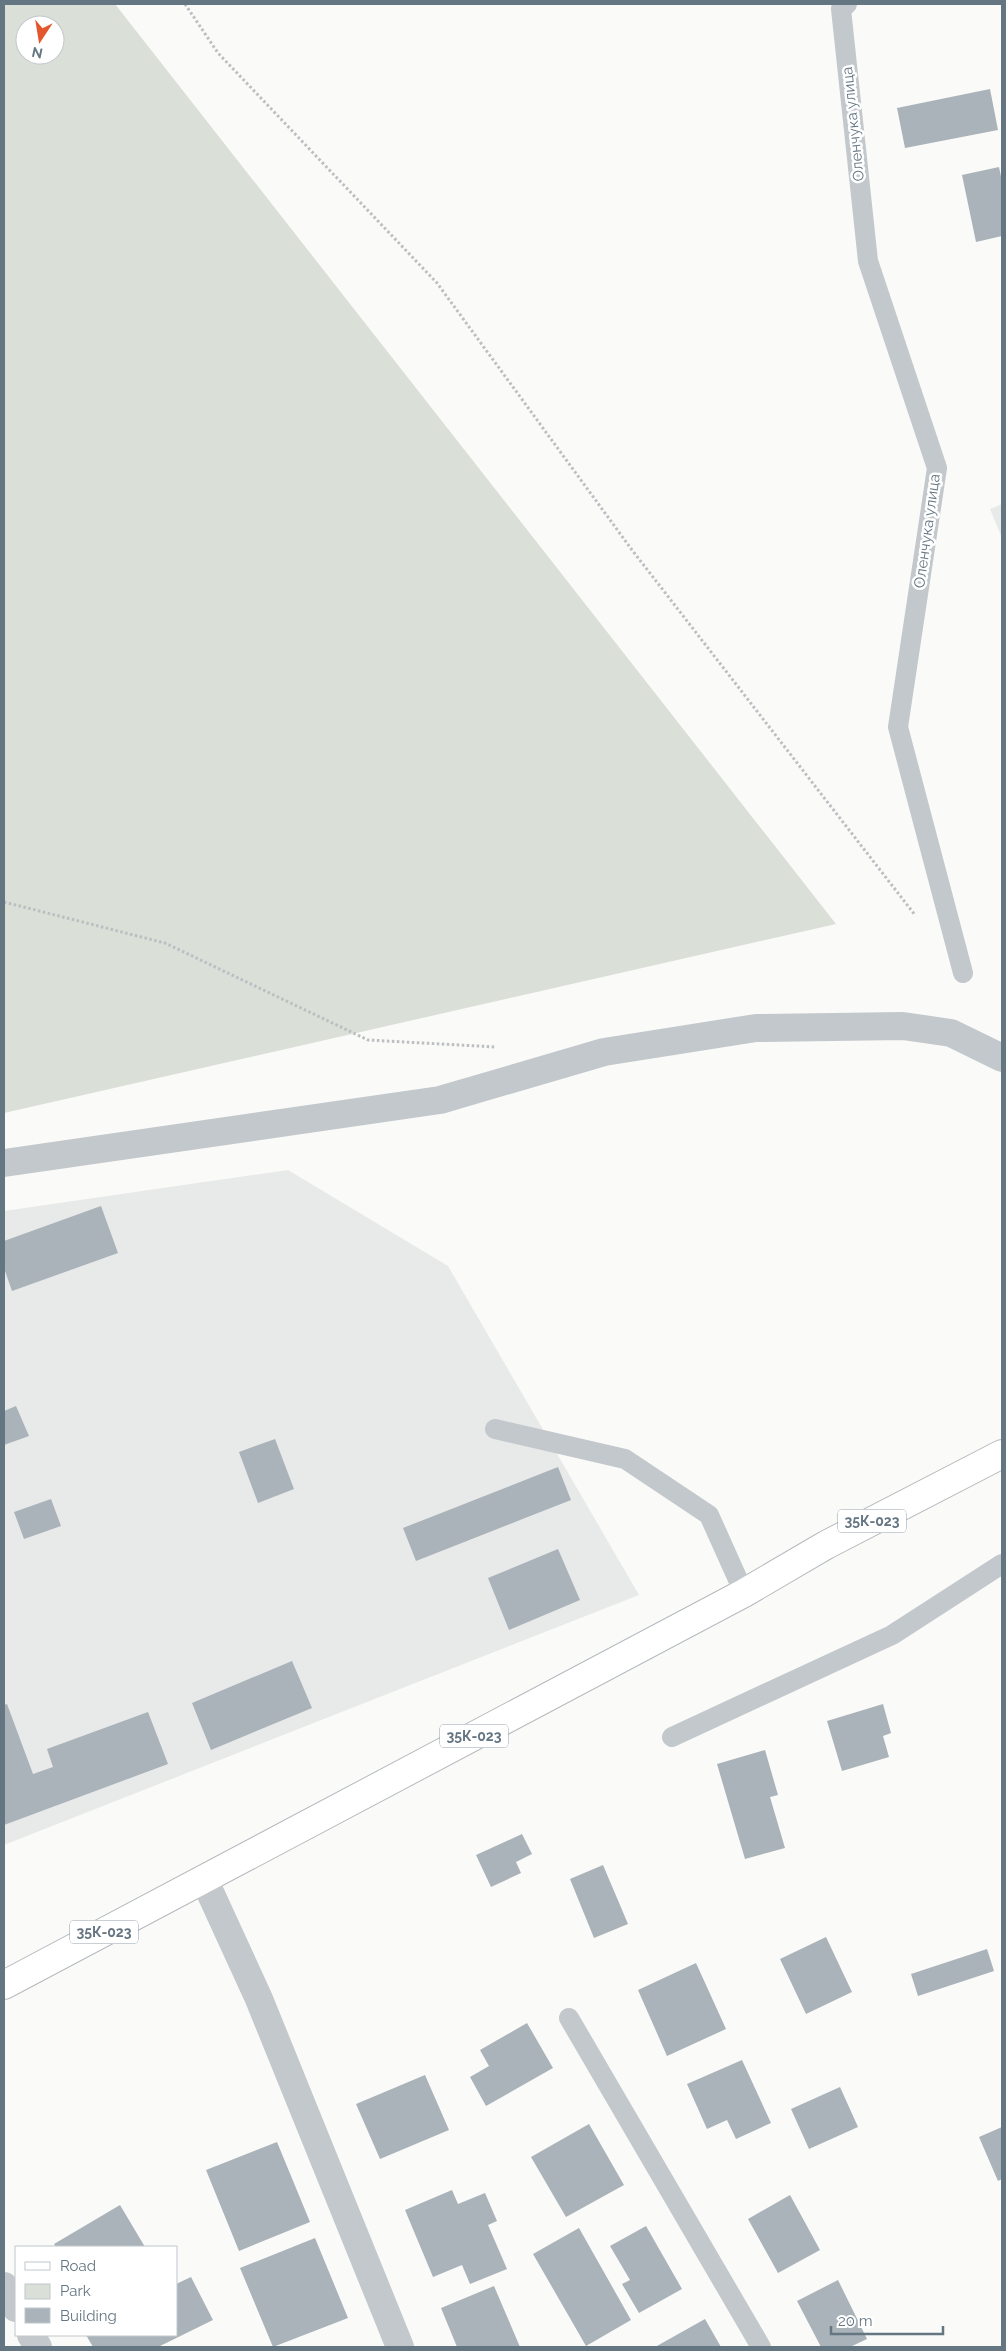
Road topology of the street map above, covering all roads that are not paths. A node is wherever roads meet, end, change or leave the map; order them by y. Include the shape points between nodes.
1 (847, 4) edge
2 (962, 973) dead end
3 (1002, 1058) edge
4 (4, 1163) edge
5 (495, 1429) dead end
6 (1002, 1454) edge
7 (1002, 1564) edge
8 (744, 1593) junction
9 (672, 1737) dead end
10 (204, 1879) junction
11 (4, 1985) edge
12 (569, 2018) dead end
13 (4, 2286) edge
14 (15, 2306) edge
15 (32, 2336) edge
16 (38, 2347) edge
17 (400, 2347) edge
18 (761, 2347) edge

1 - 2 lane, Оленчука улица via 842,9 868,260 937,468 898,727
3 - 4 street via 951,1033 904,1026 756,1028 604,1052 440,1100
5 - 8 lane via 625,1459 633,1464 709,1515
6 - 8 main road, 35К-023 via 826,1545
7 - 9 lane via 892,1635
8 - 10 main road, 35К-023
10 - 11 main road, 35К-023
10 - 17 street via 258,1999
12 - 18 lane
13 - 14 street
15 - 16 street

